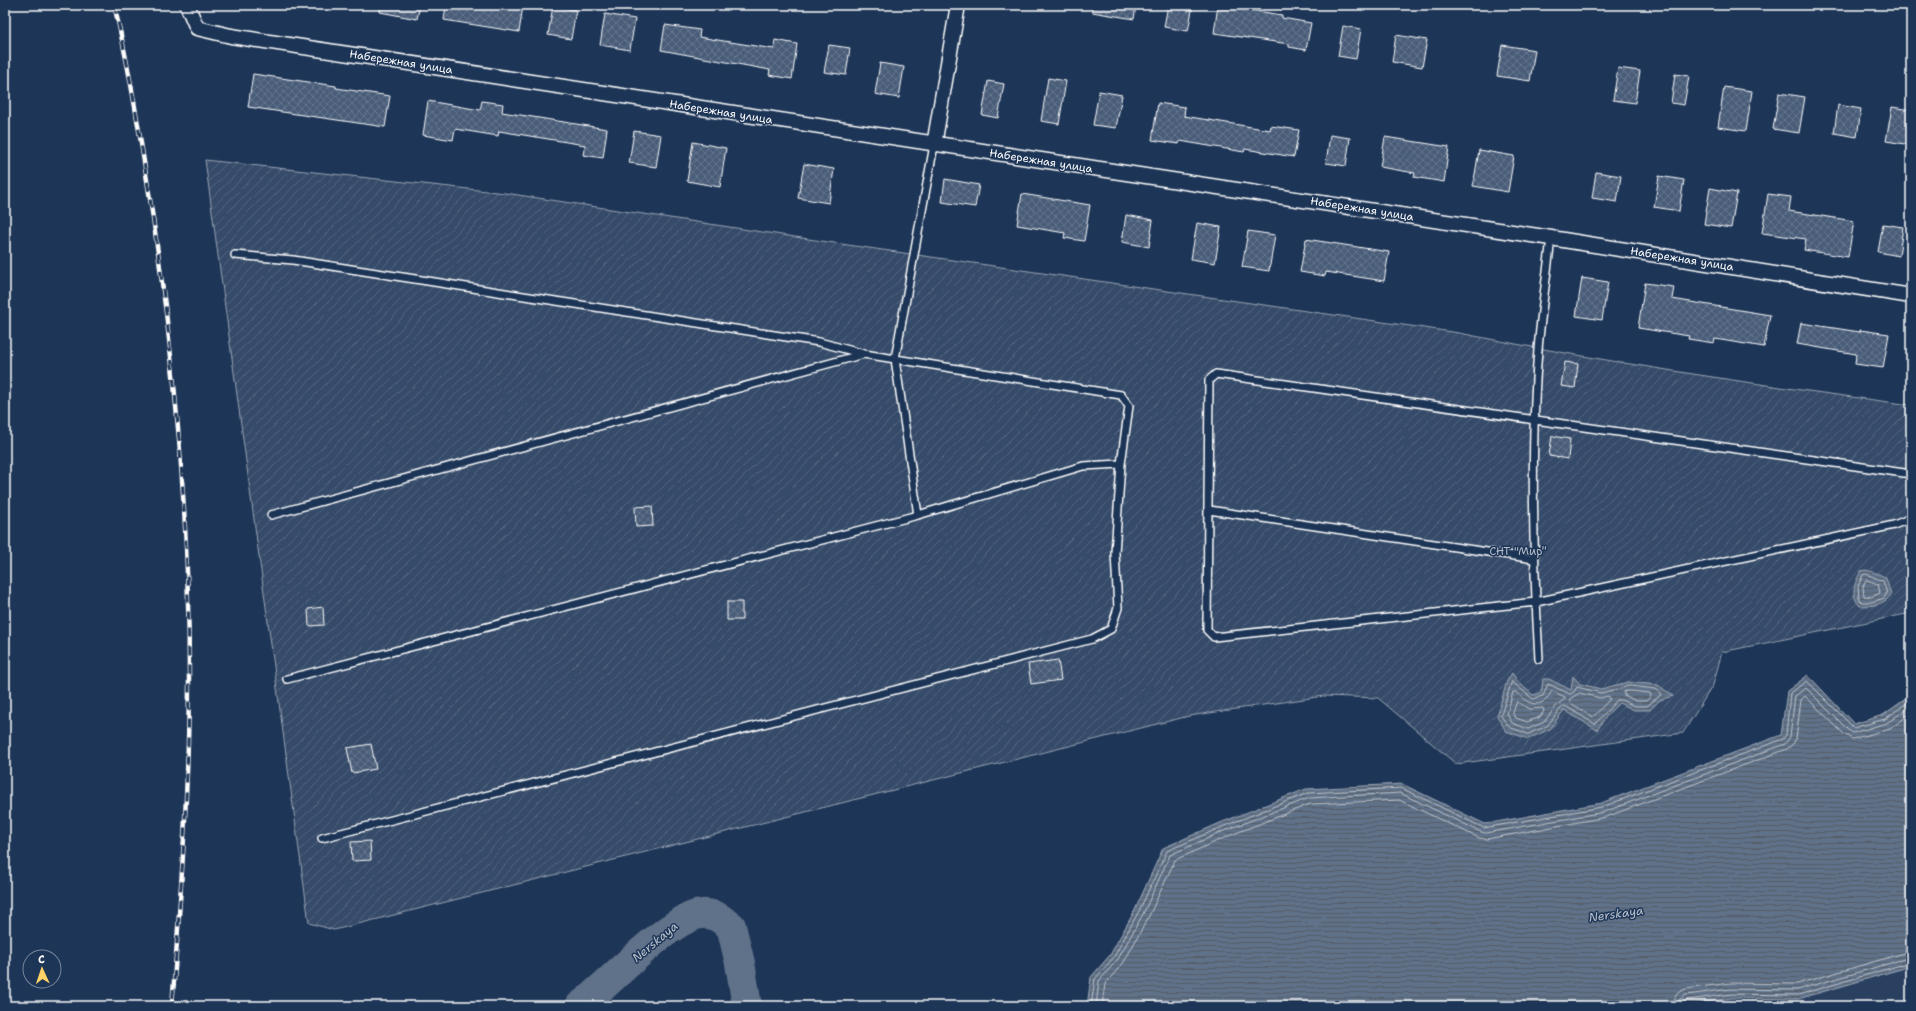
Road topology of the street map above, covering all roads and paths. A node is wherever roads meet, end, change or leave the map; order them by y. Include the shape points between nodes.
1 (186, 5) edge
2 (958, 5) edge
3 (934, 145) junction
4 (1551, 238) junction
5 (235, 255) dead end
6 (1911, 296) edge
7 (864, 354) junction
8 (895, 359) junction
9 (1534, 421) junction
10 (1121, 464) junction
11 (1911, 474) edge
12 (1209, 510) junction
13 (272, 515) dead end
14 (918, 515) junction
15 (1911, 518) edge
16 (1534, 559) junction
17 (1536, 602) junction
18 (1539, 659) dead end
19 (287, 679) dead end
20 (322, 838) dead end

1 - 3 street, Набережная улица via 197,28 231,36
2 - 3 street
3 - 4 street, Набережная улица
3 - 8 lane
4 - 6 street, Набережная улица
4 - 9 lane via 1538,349
5 - 7 lane via 293,260 811,341
7 - 8 lane
7 - 13 lane
8 - 10 lane via 1121,395 1129,406
8 - 14 lane
9 - 11 lane
9 - 12 lane via 1216,374 1209,380
9 - 16 lane
10 - 14 lane via 1083,466
10 - 20 lane via 1115,553 1118,608 1111,629 1092,639
12 - 16 lane
12 - 17 lane via 1207,630 1214,637
14 - 19 lane
15 - 17 lane via 1894,525
16 - 17 lane
17 - 18 lane

